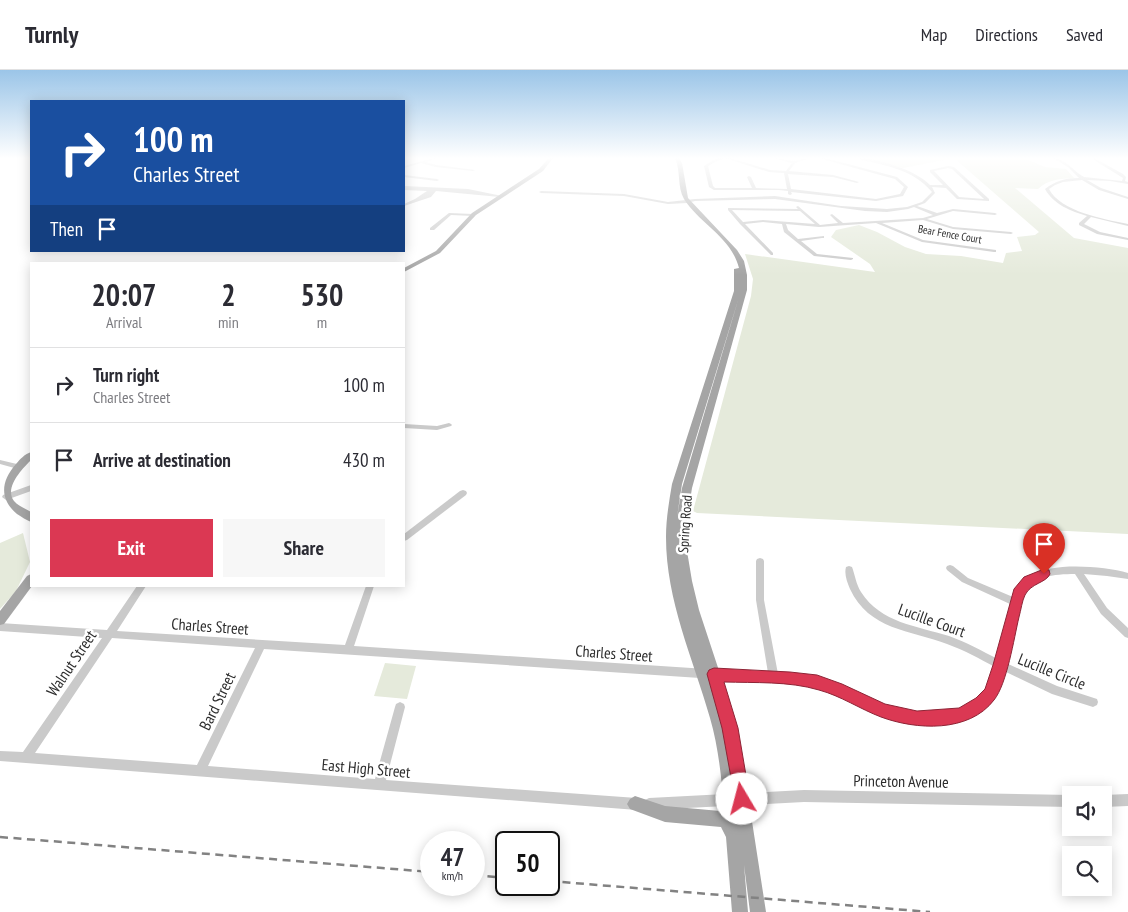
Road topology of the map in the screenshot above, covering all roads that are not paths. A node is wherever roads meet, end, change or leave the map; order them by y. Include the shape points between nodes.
1 (419, 197) edge
2 (427, 197) edge
3 (498, 197) edge
4 (637, 197) edge
5 (683, 197) edge
6 (685, 197) edge
7 (853, 197) edge
8 (890, 197) edge
9 (931, 197) edge
10 (957, 197) edge
11 (985, 197) edge
12 (1055, 197) edge
13 (405, 199) edge
14 (416, 200) junction
15 (791, 200) junction
16 (687, 202) junction
17 (405, 205) edge
18 (916, 207) junction
19 (800, 210) junction
20 (995, 214) dead end
21 (473, 215) junction
22 (832, 215) dead end
23 (938, 215) junction
24 (1090, 216) junction
25 (923, 219) junction
26 (876, 222) junction
27 (741, 223) junction
28 (784, 223) junction
29 (842, 225) junction
30 (1128, 225) edge
31 (819, 226) junction
32 (432, 229) dead end
33 (1011, 234) dead end
34 (822, 237) dead end
35 (797, 240) junction
36 (1128, 240) edge
37 (994, 251) dead end
38 (771, 254) dead end
39 (851, 258) dead end
40 (405, 269) edge
41 (449, 425) dead end
42 (405, 426) edge
43 (30, 456) edge
44 (0, 462) edge
45 (18, 467) junction
46 (30, 488) edge
47 (462, 493) dead end
48 (6, 497) junction
49 (30, 517) edge
50 (405, 537) edge
51 (760, 561) dead end
52 (950, 568) dead end
53 (848, 569) dead end
54 (1077, 571) junction
55 (1128, 576) edge
56 (30, 580) edge
57 (141, 587) edge
58 (370, 587) edge
59 (1015, 602) junction
60 (0, 620) edge
61 (0, 627) edge
62 (1128, 634) edge
63 (108, 635) junction
64 (261, 645) junction
65 (348, 650) junction
66 (1000, 665) junction
67 (708, 674) junction
68 (774, 678) junction
69 (1093, 702) dead end
70 (400, 707) dead end
71 (0, 756) edge
72 (26, 758) junction
73 (201, 770) junction
74 (378, 785) junction
75 (736, 799) junction
76 (1128, 800) edge
77 (1062, 801) edge
78 (1112, 801) edge
79 (635, 804) junction
80 (734, 844) junction
81 (740, 912) edge
82 (758, 912) edge

1 - 14 street
2 - 14 street
3 - 21 main road
4 - 16 street via 668,203
5 - 16 main road, Spring Road
6 - 16 main road, Spring Road
7 - 8 street via 876,200
9 - 18 street
10 - 11 street via 988,200
12 - 24 street
13 - 14 street
14 - 17 street
15 - 16 street via 756,198
15 - 18 street via 860,209
15 - 19 street
16 - 67 main road, Spring Road via 727,247 736,265 738,281 672,510 670,544 676,591
18 - 23 street
19 - 27 street via 729,209
19 - 31 street
20 - 23 street via 953,210
21 - 32 street via 450,214
21 - 40 main road via 438,252
22 - 29 street
23 - 25 street
24 - 30 street
24 - 36 street via 1081,224 1099,233
25 - 26 street
25 - 33 street via 954,228
26 - 29 street
26 - 37 street, Bear Fence Court via 922,241
27 - 28 street
27 - 38 street
28 - 31 street
28 - 35 street via 786,231
29 - 31 street
34 - 35 street
35 - 39 street via 816,255
41 - 42 street via 437,428
43 - 45 main road
44 - 45 street
45 - 48 main road via 4,487
46 - 48 street
47 - 50 street
48 - 49 main road
51 - 68 street via 760,600
52 - 59 street via 965,580
53 - 66 street, Lucille Court via 856,594 884,618 950,641
54 - 55 street, Charles Street
54 - 59 street, Charles Street via 1049,573 1029,581 1020,589
54 - 62 street via 1104,611
56 - 60 main road
57 - 63 street, Walnut Street
58 - 65 street
59 - 66 street, Charles Street
61 - 63 street, Charles Street
63 - 64 street, Charles Street
63 - 72 street, Walnut Street
64 - 65 street, Charles Street
64 - 73 street, Bard Street
65 - 67 street, Charles Street
66 - 68 street, Charles Street via 991,693 982,704 962,714 936,719 917,719 883,711 817,682
66 - 69 street, Lucille Circle via 1061,694
67 - 68 street, Charles Street
67 - 75 main road, Spring Road via 730,728
70 - 74 street
71 - 72 street, East High Street
72 - 73 street, East High Street
73 - 74 street, East High Street
74 - 79 street, East High Street
75 - 77 street, Princeton Avenue via 804,796
75 - 79 street, East High Street
75 - 80 main road, Spring Road
75 - 82 main road, Spring Road
76 - 78 street
79 - 80 main road via 665,814 720,818 729,825
80 - 81 main road, Spring Road

